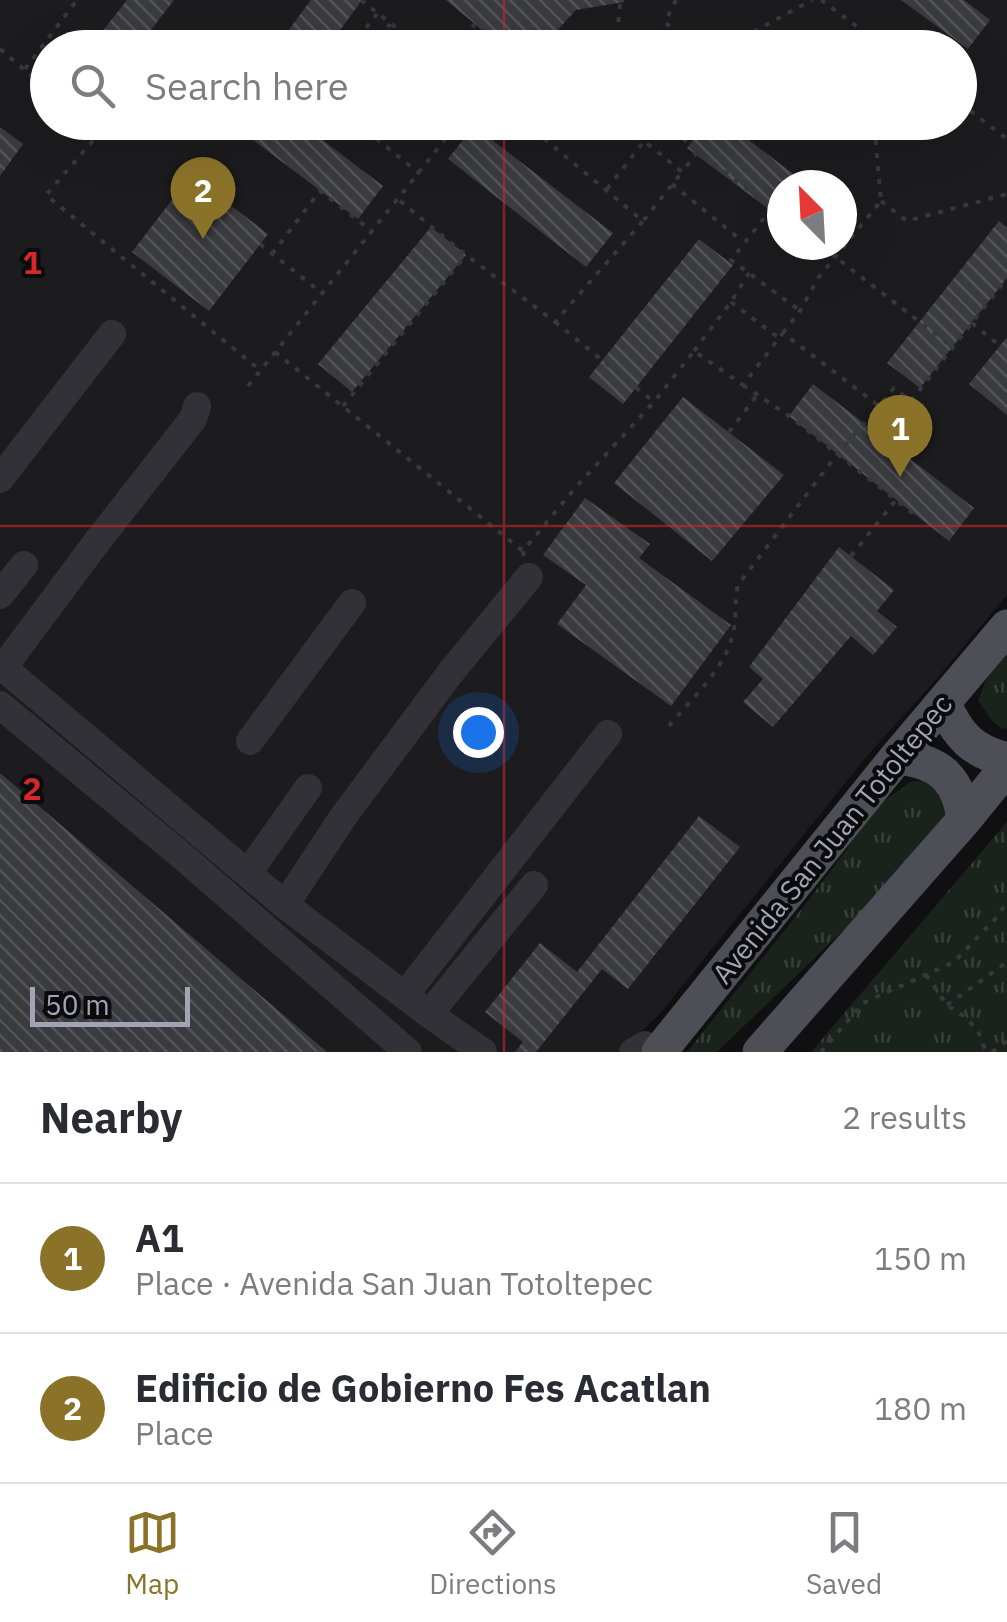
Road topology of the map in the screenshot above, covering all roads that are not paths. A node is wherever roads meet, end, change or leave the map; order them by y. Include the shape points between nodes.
1 (112, 334) dead end
2 (196, 406) dead end
3 (0, 479) edge
4 (526, 564) road end
5 (24, 565) dead end
6 (0, 595) edge
7 (352, 603) dead end
8 (1007, 627) edge
9 (2, 666) edge
10 (944, 704) junction
11 (0, 705) edge
12 (608, 734) dead end
13 (250, 741) dead end
14 (896, 758) junction
15 (1007, 763) edge
16 (308, 788) dead end
17 (964, 820) junction
18 (248, 873) junction
19 (534, 885) dead end
20 (286, 905) junction
21 (405, 996) junction
22 (429, 1014) junction
23 (644, 1050) edge
24 (408, 1052) edge
25 (483, 1052) edge
26 (760, 1052) edge

1 - 3 lane
2 - 9 lane via 193,419
4 - 20 lane
5 - 6 lane
7 - 13 lane
8 - 10 main road, Avenida San Juan Totoltepec
9 - 18 lane
10 - 14 main road, Avenida San Juan Totoltepec
10 - 15 main road via 968,743
11 - 24 lane
12 - 21 lane
14 - 17 main road via 917,759 944,774 962,800
14 - 23 main road, Avenida San Juan Totoltepec via 699,1001
15 - 17 main road
16 - 18 lane
17 - 26 main road
18 - 20 lane
19 - 22 lane
20 - 21 lane
21 - 22 lane
22 - 25 lane

